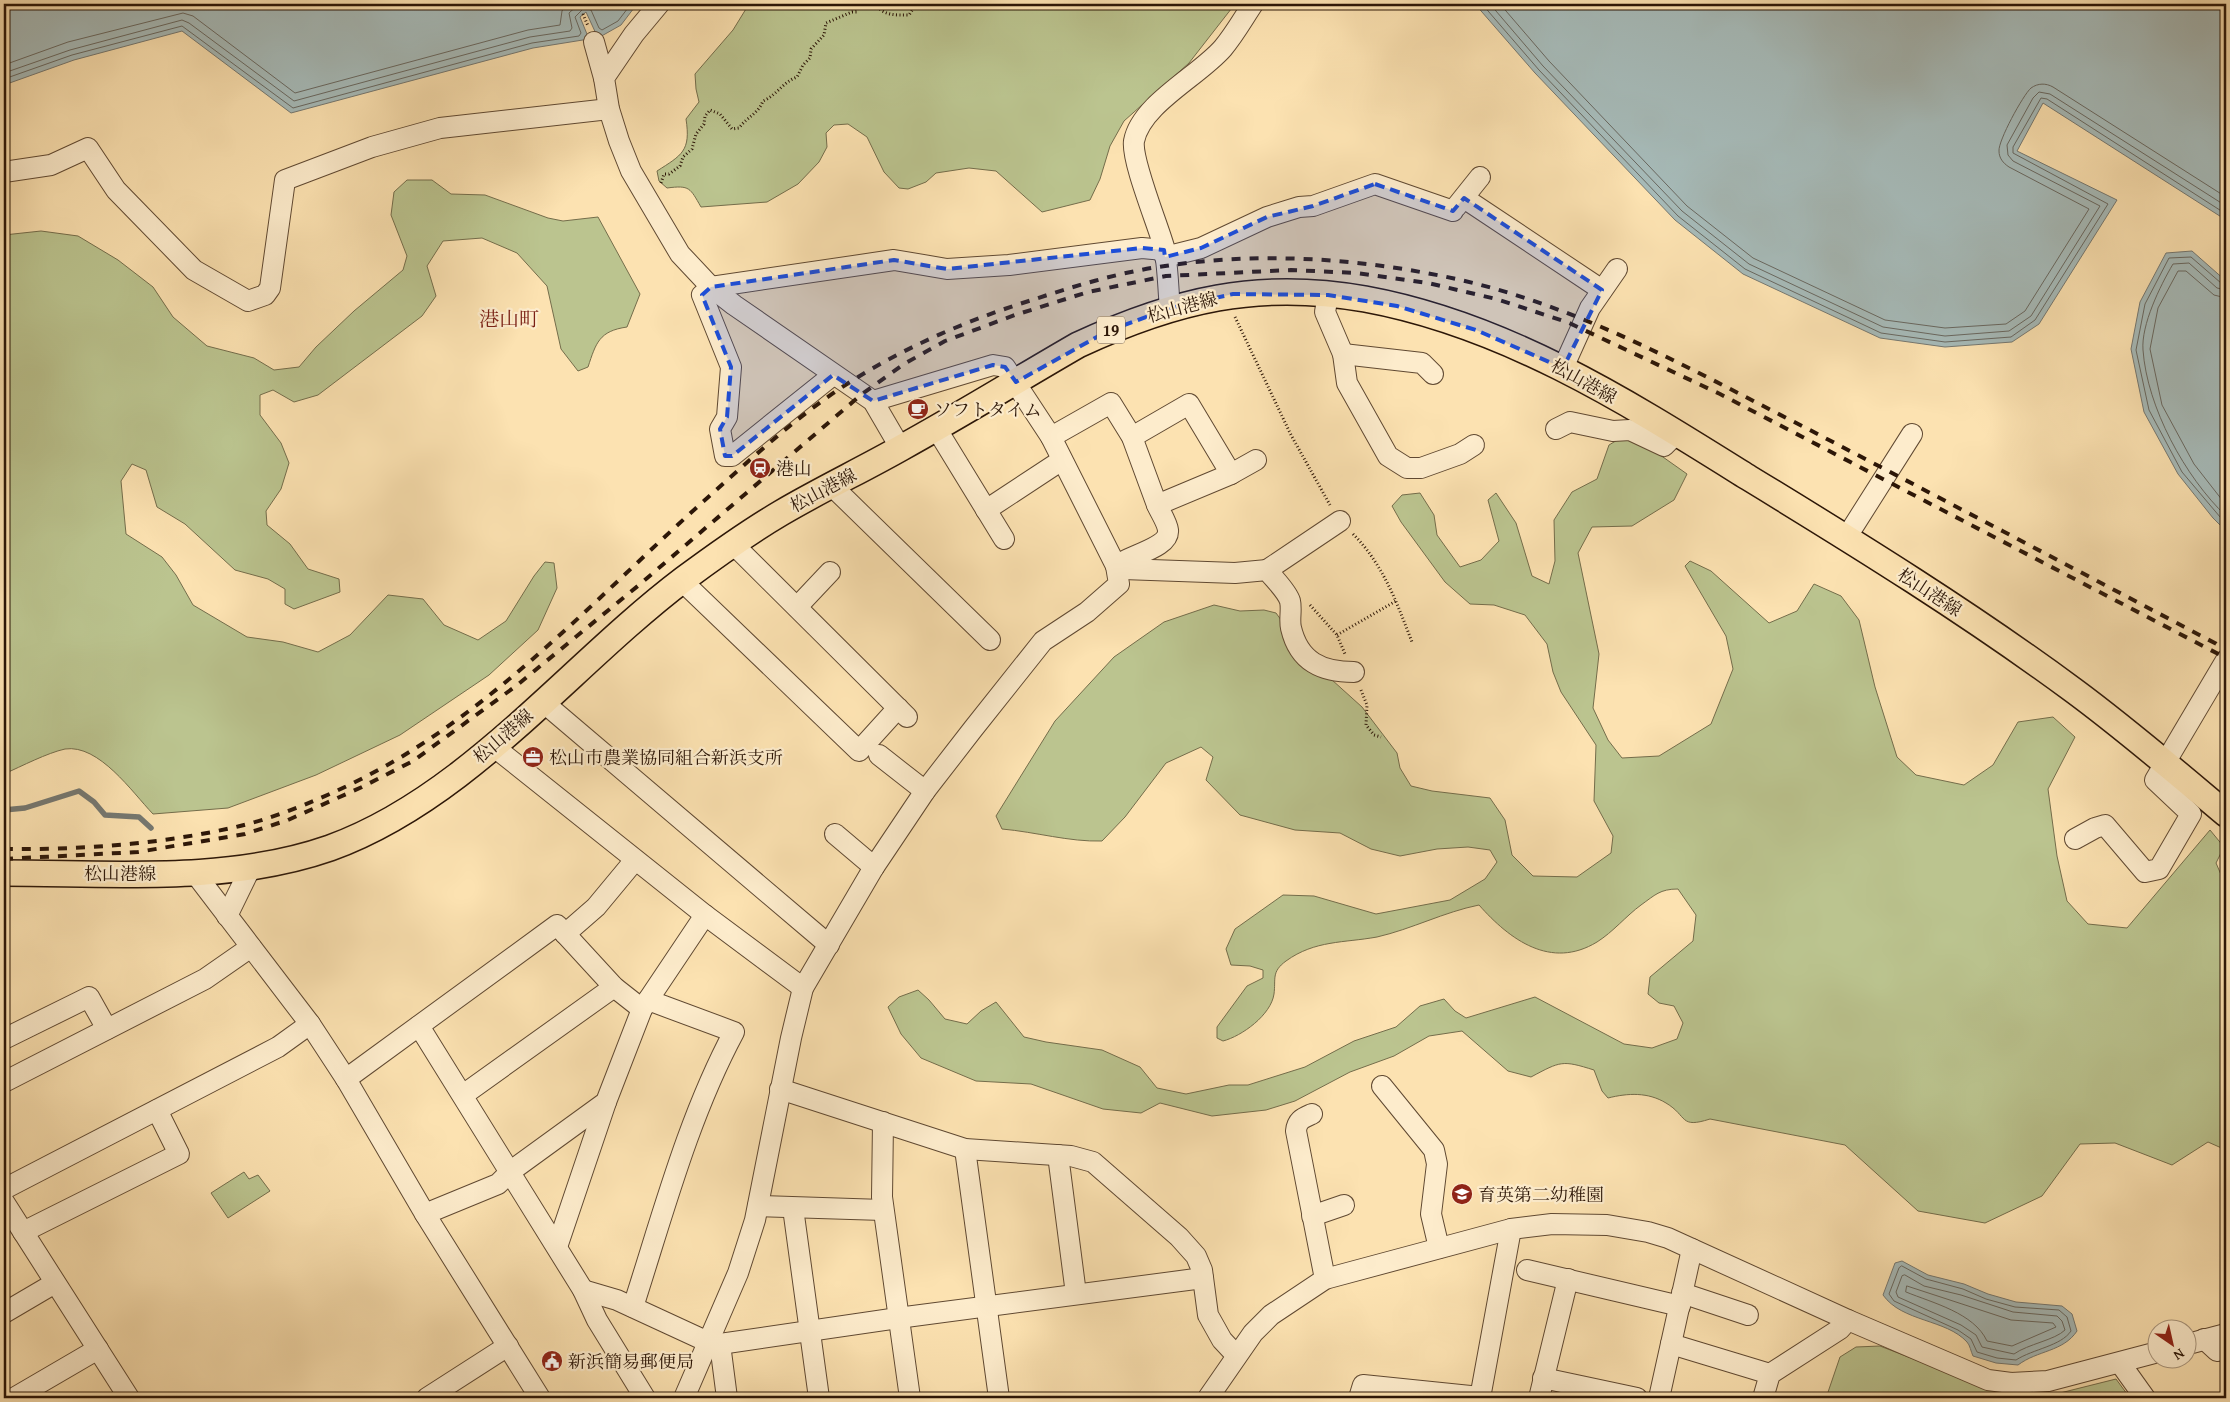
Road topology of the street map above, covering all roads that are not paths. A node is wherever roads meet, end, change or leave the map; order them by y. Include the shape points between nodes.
1 (659, 4) edge
2 (1253, 4) edge
3 (594, 42) dead end
4 (604, 78) junction
5 (609, 109) junction
6 (4, 172) edge
7 (1480, 177) dead end
8 (1454, 210) junction
9 (1165, 254) junction
10 (1617, 268) dead end
11 (711, 287) junction
12 (1602, 290) junction
13 (1328, 295) junction
14 (1170, 308) junction
15 (1344, 354) junction
16 (1563, 368) junction
17 (1433, 374) dead end
18 (833, 375) junction
19 (1016, 382) junction
20 (873, 401) junction
21 (936, 428) junction
22 (1556, 429) dead end
23 (1677, 433) junction
24 (1912, 434) dead end
25 (1050, 437) junction
26 (1132, 437) junction
27 (1474, 445) dead end
28 (901, 449) junction
29 (1062, 460) junction
30 (1256, 460) dead end
31 (1231, 474) junction
32 (831, 485) junction
33 (1156, 505) junction
34 (986, 510) junction
35 (1340, 522) road end
36 (1846, 538) junction
37 (1004, 539) dead end
38 (733, 544) junction
39 (1116, 566) junction
40 (1267, 570) junction
41 (830, 572) dead end
42 (682, 581) junction
43 (797, 607) junction
44 (990, 640) dead end
45 (2226, 660) edge
46 (1354, 672) dead end
47 (543, 702) junction
48 (493, 746) junction
49 (878, 755) dead end
50 (2165, 763) junction
51 (925, 791) junction
52 (2226, 814) edge
53 (835, 834) dead end
54 (2075, 840) dead end
55 (635, 860) junction
56 (874, 867) junction
57 (250, 869) junction
58 (194, 872) junction
59 (4, 873) edge
60 (705, 915) junction
61 (227, 916) junction
62 (565, 934) junction
63 (829, 945) junction
64 (251, 947) junction
65 (614, 987) junction
66 (803, 988) junction
67 (645, 1005) junction
68 (310, 1024) junction
69 (419, 1026) junction
70 (107, 1029) junction
71 (4, 1039) edge
72 (346, 1079) junction
73 (4, 1082) edge
74 (1382, 1086) dead end
75 (780, 1089) junction
76 (462, 1095) junction
77 (606, 1102) junction
78 (157, 1110) junction
79 (1312, 1114) dead end
80 (883, 1122) junction
81 (966, 1149) junction
82 (1058, 1155) junction
83 (510, 1171) junction
84 (4, 1189) edge
85 (4, 1202) edge
86 (1344, 1205) dead end
87 (758, 1206) junction
88 (793, 1208) junction
89 (883, 1210) junction
90 (426, 1214) junction
91 (1312, 1216) junction
92 (14, 1228) edge
93 (1511, 1229) junction
94 (557, 1247) junction
95 (1439, 1248) junction
96 (1692, 1249) junction
97 (1526, 1270) dead end
98 (1203, 1278) junction
99 (1325, 1279) junction
100 (1568, 1280) junction
101 (56, 1283) junction
102 (583, 1290) junction
103 (1076, 1294) junction
104 (1681, 1300) junction
105 (986, 1306) junction
106 (633, 1307) junction
107 (4, 1313) edge
108 (1748, 1315) dead end
109 (898, 1318) junction
110 (1848, 1320) junction
111 (810, 1331) junction
112 (2226, 1334) edge
113 (2198, 1341) edge
114 (2198, 1342) edge
115 (714, 1343) junction
116 (1671, 1344) junction
117 (508, 1346) junction
118 (2226, 1348) edge
119 (98, 1349) junction
120 (1236, 1355) junction
121 (2148, 1355) edge
122 (2120, 1362) junction
123 (1770, 1374) junction
124 (1544, 1378) junction
125 (2044, 1390) edge
126 (434, 1396) edge
127 (14, 1398) edge
128 (129, 1398) edge
129 (540, 1398) edge
130 (645, 1398) edge
131 (684, 1398) edge
132 (727, 1398) edge
133 (819, 1398) edge
134 (910, 1398) edge
135 (999, 1398) edge
136 (1208, 1398) edge
137 (1360, 1398) edge
138 (1480, 1398) edge
139 (1539, 1398) edge
140 (1637, 1398) edge
141 (1659, 1398) edge
142 (1763, 1398) edge
143 (2145, 1398) edge

1 - 4 street
2 - 9 street via 1223,48 1143,121 1134,142
3 - 4 street
4 - 5 street
5 - 6 street via 440,128 372,147 285,180 270,288 265,295 248,301 194,270 116,190 88,148 51,165
5 - 11 street via 631,170 680,254
7 - 8 street
8 - 9 street via 1375,184 1313,206 1298,207 1267,217 1201,248
8 - 12 street
9 - 11 street via 1142,248 1009,265 947,269 894,260
9 - 14 street
10 - 12 street
11 - 18 street
11 - 18 street via 702,295 731,367 727,417 720,429 725,456 732,456
12 - 16 street via 1590,308
13 - 14 main road, 松山港線 / 19 via 1268,292 1229,295
13 - 15 street via 1325,312
13 - 16 main road, 松山港線 / 19 via 1363,299 1441,319 1518,347
14 - 19 main road, 松山港線 / 19 via 1078,345
15 - 17 street via 1422,363
15 - 27 street via 1347,383 1388,456 1407,468 1421,468 1460,454
16 - 23 main road, 松山港線 / 19
18 - 20 street
19 - 20 street via 1005,367 993,365
19 - 21 main road, 松山港線 / 19
19 - 25 street
20 - 28 street
21 - 28 main road, 松山港線 / 19
21 - 34 street
22 - 23 street via 1570,422 1613,431 1630,430 1664,446
23 - 36 main road, 松山港線 / 19
24 - 36 street
25 - 26 street via 1111,403
25 - 29 street
26 - 31 street via 1189,404
26 - 33 street
28 - 32 main road, 松山港線 / 19
29 - 34 street
29 - 39 street
30 - 31 street
31 - 33 street
32 - 38 main road, 松山港線 / 19
32 - 44 street
33 - 39 street via 1168,530 1166,539 1161,545 1124,559
34 - 37 street
35 - 40 street
36 - 50 main road, 松山港線 / 19 via 2074,690
38 - 42 main road, 松山港線 / 19
38 - 43 street
39 - 40 street via 1123,569 1235,573
39 - 51 street via 1119,584 1086,612 1043,641
40 - 46 street via 1290,601 1291,628 1306,657 1324,670
41 - 43 street
42 - 43 street via 859,750 903,713
42 - 47 main road, 松山港線 / 19
45 - 50 street
47 - 48 main road, 松山港線 / 19
47 - 63 street
48 - 55 street
48 - 57 main road, 松山港線 / 19 via 423,799 380,824 332,847
49 - 51 street
50 - 52 main road, 松山港線 / 19
50 - 54 street via 2155,780 2191,814 2159,869 2145,872 2105,825
51 - 56 street
53 - 56 street
55 - 60 street
55 - 62 street via 596,907
56 - 63 street
57 - 58 main road, 松山港線 / 19
57 - 61 street
58 - 59 main road, 松山港線 / 19
58 - 61 street
60 - 66 street
60 - 67 street
61 - 64 street
62 - 65 street
62 - 69 street via 557,925
63 - 66 street
64 - 68 street
64 - 70 street via 205,979
65 - 67 street
65 - 76 street
66 - 75 street
67 - 77 street
67 - 106 street via 734,1032 698,1106
68 - 72 street
68 - 78 street via 278,1047
69 - 72 street
69 - 76 street
70 - 71 street via 89,997
70 - 73 street
72 - 90 street
74 - 95 street via 1434,1150 1437,1164 1430,1214
75 - 80 street
75 - 87 street
76 - 83 street
77 - 83 street
77 - 94 street
78 - 84 street
78 - 92 street via 179,1154
79 - 91 street via 1301,1118 1296,1125
80 - 81 street
80 - 89 street
81 - 82 street
81 - 105 street
82 - 98 street via 1093,1162 1179,1237 1196,1256
82 - 103 street
83 - 90 street via 498,1184
83 - 94 street
85 - 92 street
86 - 91 street
87 - 88 street
87 - 115 street
88 - 89 street
88 - 111 street
89 - 109 street
90 - 117 street
91 - 99 street
92 - 101 street
93 - 95 street
93 - 96 street via 1552,1224 1606,1225 1648,1232
93 - 138 street
94 - 102 street
95 - 99 street
96 - 104 street
96 - 110 street
97 - 100 street
98 - 103 street
98 - 120 street via 1208,1315 1222,1340
99 - 120 street via 1271,1315
100 - 104 street
100 - 124 street
101 - 107 street
101 - 119 street
102 - 106 street
102 - 130 street via 597,1320
103 - 105 street
104 - 108 street
104 - 116 street
105 - 109 street
105 - 135 street
106 - 115 street
109 - 111 street
109 - 134 street
110 - 123 street via 1840,1330
110 - 125 street via 1988,1380
111 - 115 street
111 - 133 street
112 - 113 street
114 - 118 street via 2217,1351
115 - 131 street
115 - 132 street
116 - 123 street
116 - 141 street
117 - 126 street
117 - 129 street
119 - 127 street
119 - 128 street
120 - 136 street
121 - 122 street
122 - 125 street
122 - 143 street
123 - 142 street
124 - 139 street
124 - 140 street
137 - 138 street via 1363,1385

